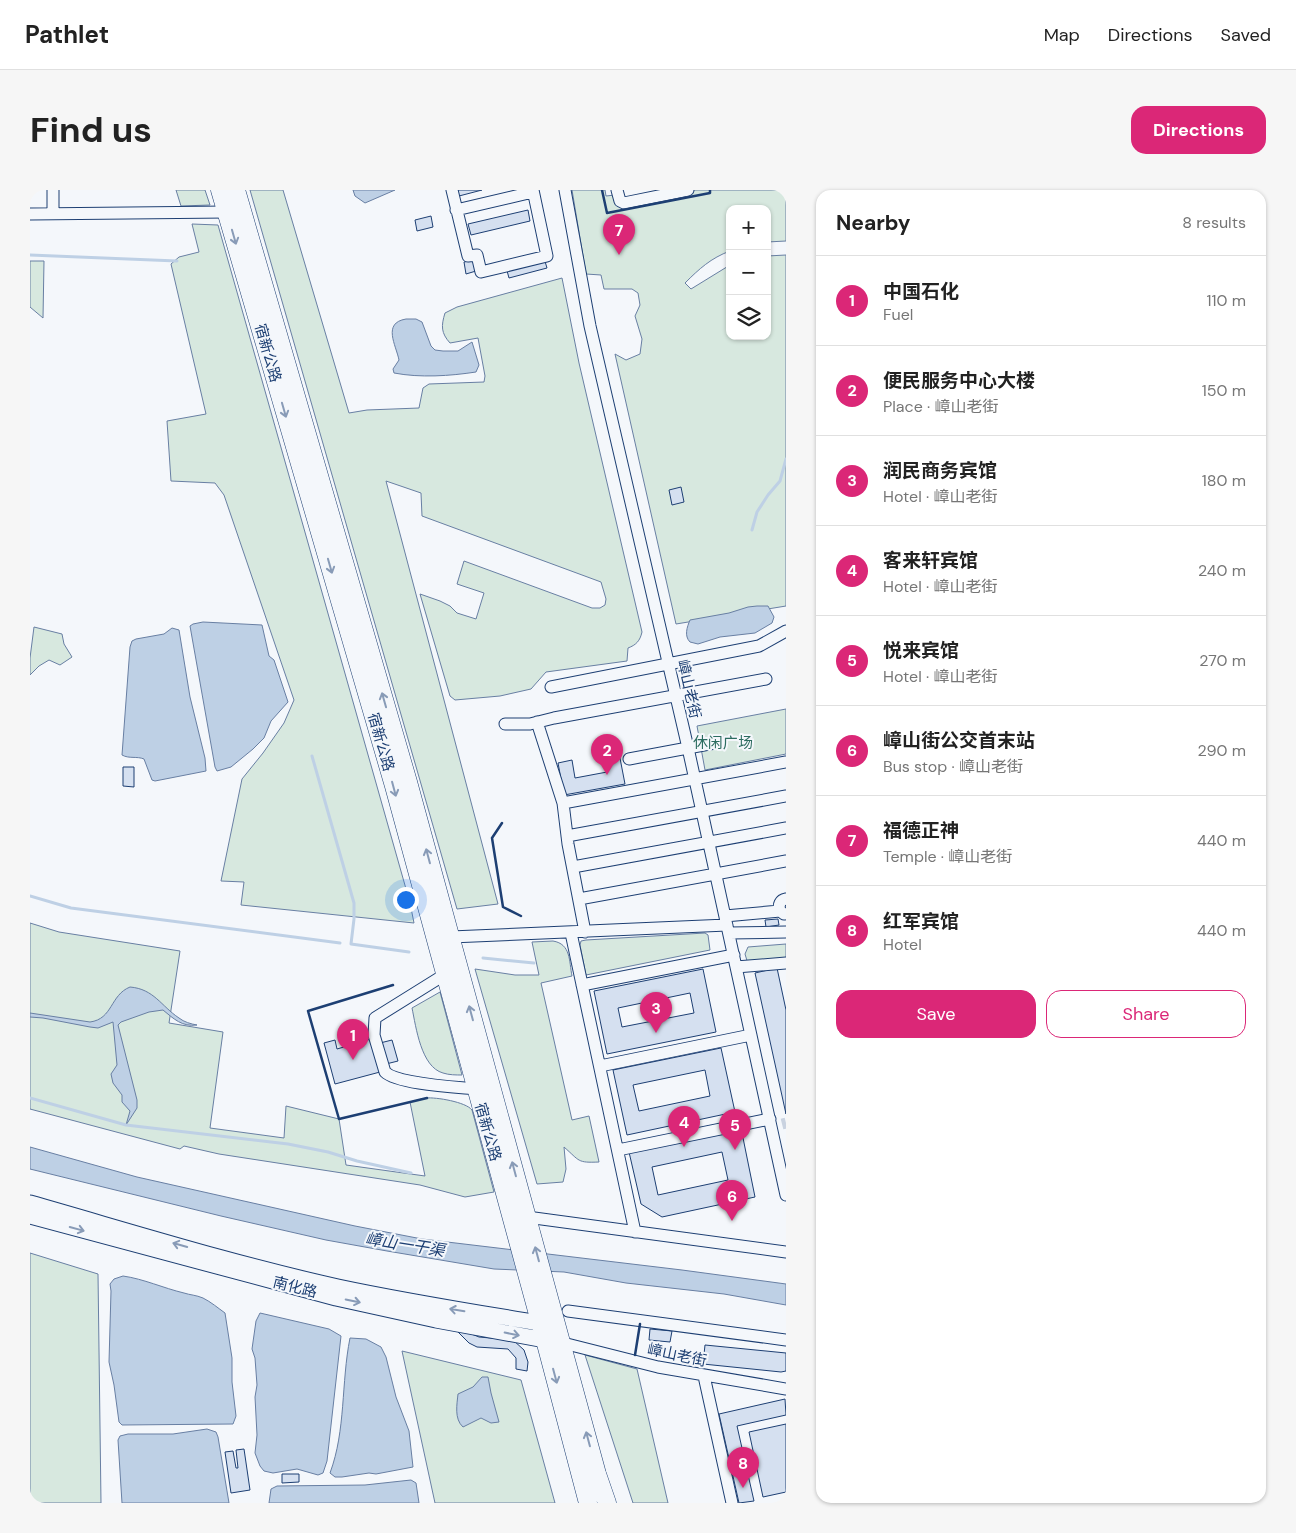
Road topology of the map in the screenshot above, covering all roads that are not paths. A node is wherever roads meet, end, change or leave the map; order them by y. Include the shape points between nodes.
1 (53, 190) edge
2 (220, 190) edge
3 (236, 190) edge
4 (452, 190) edge
5 (565, 190) edge
6 (617, 190) edge
7 (688, 190) edge
8 (533, 191) edge
9 (456, 210) junction
10 (227, 212) junction
11 (53, 213) junction
12 (30, 214) edge
13 (786, 631) edge
14 (668, 663) junction
15 (766, 679) dead end
16 (550, 686) dead end
17 (676, 695) junction
18 (537, 722) junction
19 (505, 724) dead end
20 (720, 742) dead end
21 (688, 748) junction
22 (629, 759) dead end
23 (786, 762) edge
24 (694, 779) junction
25 (786, 796) edge
26 (562, 803) junction
27 (702, 812) junction
28 (786, 828) edge
29 (567, 836) junction
30 (709, 842) junction
31 (786, 861) edge
32 (573, 867) junction
33 (716, 874) junction
34 (579, 899) junction
35 (786, 899) edge
36 (783, 913) edge
37 (727, 925) junction
38 (585, 932) junction
39 (786, 932) edge
40 (571, 933) junction
41 (451, 937) junction
42 (734, 955) junction
43 (786, 963) edge
44 (736, 968) junction
45 (444, 975) junction
46 (582, 985) junction
47 (751, 1035) junction
48 (600, 1066) junction
49 (476, 1089) junction
50 (774, 1123) junction
51 (618, 1150) junction
52 (786, 1194) edge
53 (30, 1203) edge
54 (30, 1216) edge
55 (520, 1218) junction
56 (635, 1232) junction
57 (786, 1252) edge
58 (568, 1311) dead end
59 (549, 1324) junction
60 (786, 1340) edge
61 (554, 1342) junction
62 (704, 1376) junction
63 (786, 1389) edge
64 (589, 1475) junction
65 (578, 1503) edge
66 (588, 1503) edge
67 (607, 1503) edge
68 (613, 1503) edge
69 (732, 1503) edge

1 - 11 street
2 - 10 highway, 宿新公路
41 -> 3 highway, 宿新公路
4 - 9 street
5 - 14 street, 嶂山老街 via 590,326
6 - 7 street via 620,201 624,202
8 - 9 street
8 - 9 street via 547,256 481,272 477,255 468,256
10 - 11 street
10 -> 45 highway, 宿新公路 via 394,786
11 - 12 street
13 - 14 street via 759,646
14 - 16 street
14 - 17 street, 嶂山老街
15 - 17 street
17 - 18 street
17 - 21 street, 嶂山老街
18 - 19 street
18 - 26 street
20 - 21 street
21 - 22 street
21 - 24 street, 嶂山老街
23 - 24 street
24 - 26 street
24 - 27 street, 嶂山老街
25 - 27 street
26 - 29 street
27 - 29 street
27 - 30 street, 嶂山老街
28 - 30 street
29 - 32 street
30 - 32 street
30 - 33 street, 嶂山老街
31 - 33 street
32 - 34 street
33 - 34 street
33 - 37 street, 嶂山老街
34 - 38 street
35 - 36 street via 780,903
36 - 37 street
37 - 38 street
37 - 39 street
37 - 42 street, 嶂山老街
38 - 40 street
40 - 41 street
40 - 46 street
55 -> 41 highway, 宿新公路
42 - 44 street, 嶂山老街
42 - 46 street
43 - 44 street
44 - 47 street, 嶂山老街
45 - 49 highway, 宿新公路
45 - 49 street via 375,1018 374,1035 389,1076
46 - 48 street
47 - 48 street
47 - 50 street, 嶂山老街
48 - 51 street
49 - 55 highway, 宿新公路
50 - 51 street
50 - 52 street, 嶂山老街
51 - 56 street
59 -> 53 main road, 南化路 via 436,1307 336,1286
54 -> 61 main road, 南化路 via 336,1298
55 - 56 street
55 - 59 highway, 宿新公路
56 - 57 street
58 - 60 street
59 - 61 highway, 宿新公路
61 - 62 street, 嶂山老街
61 - 64 highway, 宿新公路
62 - 63 street, 嶂山老街
62 - 69 street
64 - 65 highway
64 - 66 highway
64 - 67 highway
64 - 68 highway

